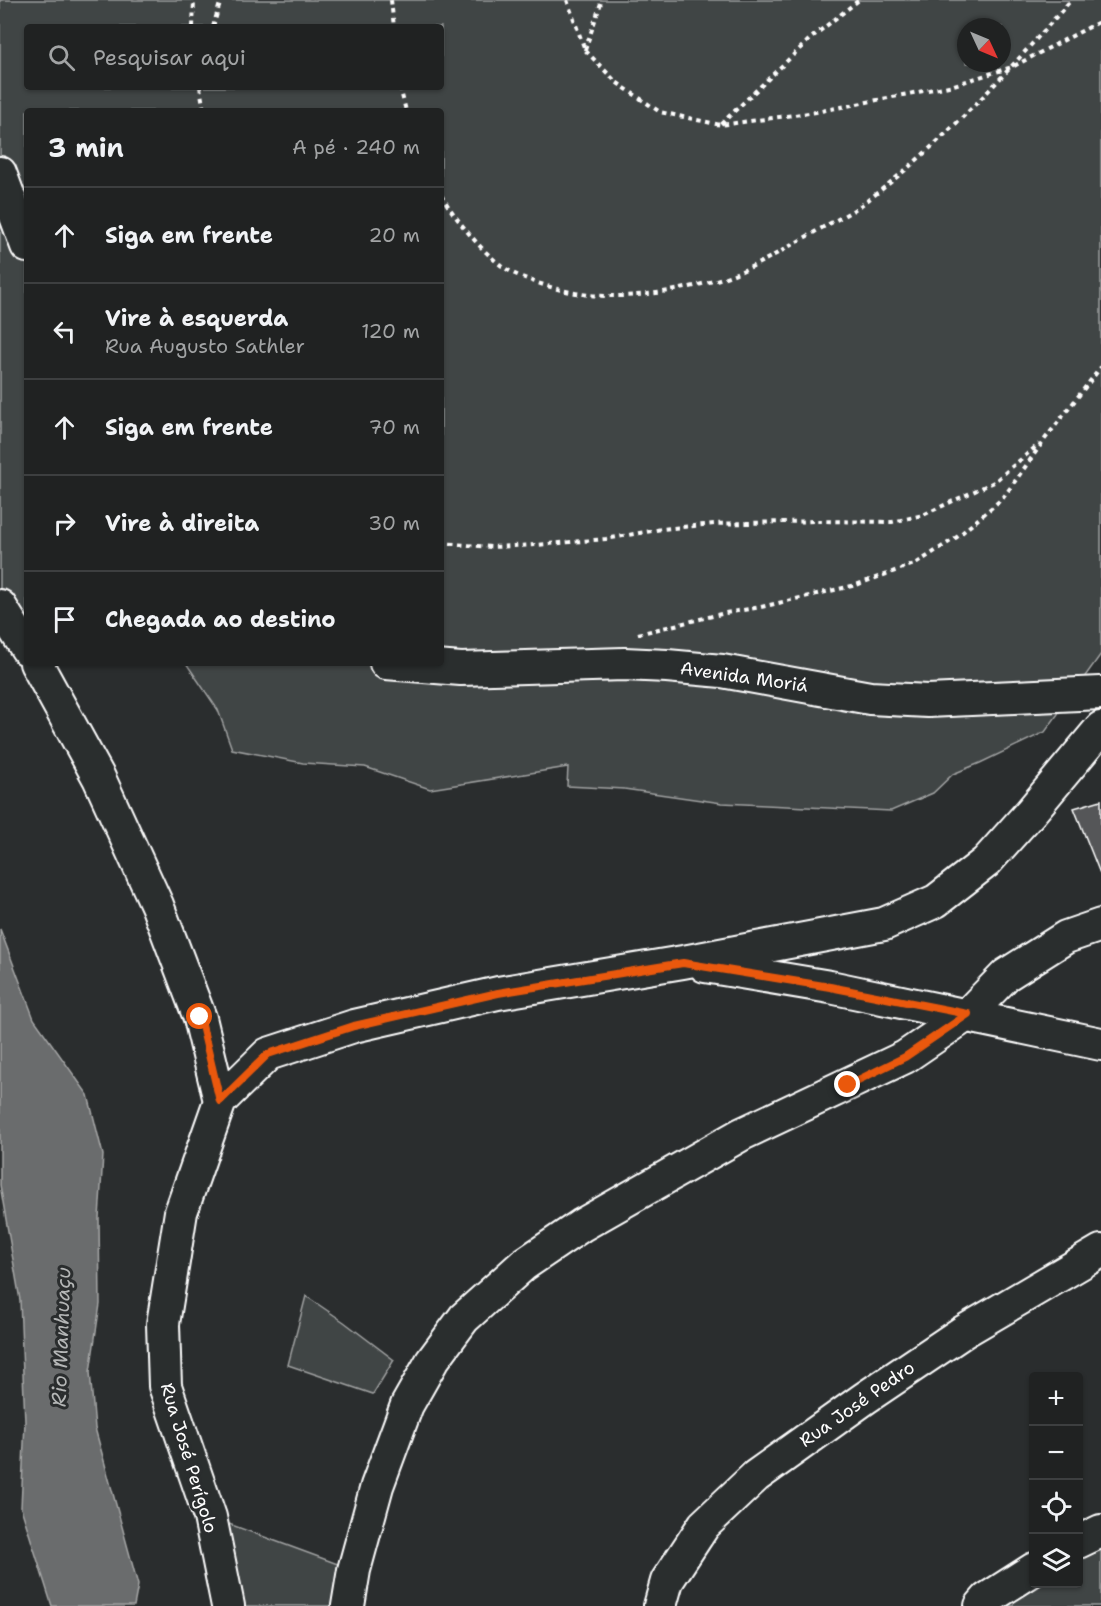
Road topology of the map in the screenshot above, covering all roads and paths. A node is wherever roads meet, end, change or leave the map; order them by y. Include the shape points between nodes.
1 (194, 0) edge
2 (221, 0) edge
3 (391, 0) edge
4 (567, 0) edge
5 (602, 0) edge
6 (859, 0) edge
7 (1071, 0) edge
8 (1101, 21) edge
9 (193, 24) edge
10 (214, 24) edge
11 (393, 24) edge
12 (585, 50) junction
13 (1012, 67) junction
14 (200, 90) edge
15 (401, 90) edge
16 (204, 108) edge
17 (405, 108) edge
18 (721, 125) junction
19 (0, 173) edge
20 (444, 199) edge
21 (24, 238) edge
22 (1101, 367) edge
23 (1045, 439) junction
24 (444, 543) edge
25 (0, 606) edge
26 (630, 636) dead end
27 (24, 644) edge
28 (38, 666) edge
29 (424, 666) edge
30 (1101, 693) edge
31 (1101, 728) edge
32 (1101, 925) edge
33 (683, 963) junction
34 (968, 1014) junction
35 (1101, 1044) edge
36 (220, 1101) junction
37 (1101, 1251) edge
38 (1101, 1531) edge
39 (1083, 1540) edge
40 (1029, 1572) edge
41 (228, 1606) edge
42 (348, 1606) edge
43 (660, 1606) edge
44 (981, 1606) edge

1 - 9 path
2 - 10 path
3 - 11 path
4 - 12 path
5 - 12 path
6 - 18 path via 811,38
7 - 13 path
8 - 13 path
12 - 18 path via 616,82 660,112
13 - 18 path via 954,85 816,112
13 - 20 path via 966,115 859,207 757,265 674,290 589,295 546,286 513,273 485,251
14 - 16 path
15 - 17 path
19 - 21 street
22 - 23 path
23 - 24 path via 994,482 923,515 892,522 714,524 525,546
23 - 26 path via 1003,498 957,537 917,562 856,585
25 - 27 street
28 - 36 street via 99,778 157,905 200,1017
29 - 30 street, Avenida Moriá via 667,666 722,670 870,698 928,701
31 - 33 street via 986,862 936,901 884,924
32 - 34 street via 1066,937 1006,975
33 - 34 street
33 - 36 street via 498,993 354,1026 268,1054
34 - 35 street
34 - 42 street via 905,1057 742,1134 582,1225 523,1265 464,1318 432,1361 407,1405 377,1486
36 - 41 street, Rua José Perígolo via 181,1212 163,1324 165,1386 210,1517
37 - 43 street, Rua José Pedro via 963,1332 756,1476 704,1525 667,1581
38 - 39 street
40 - 44 street

